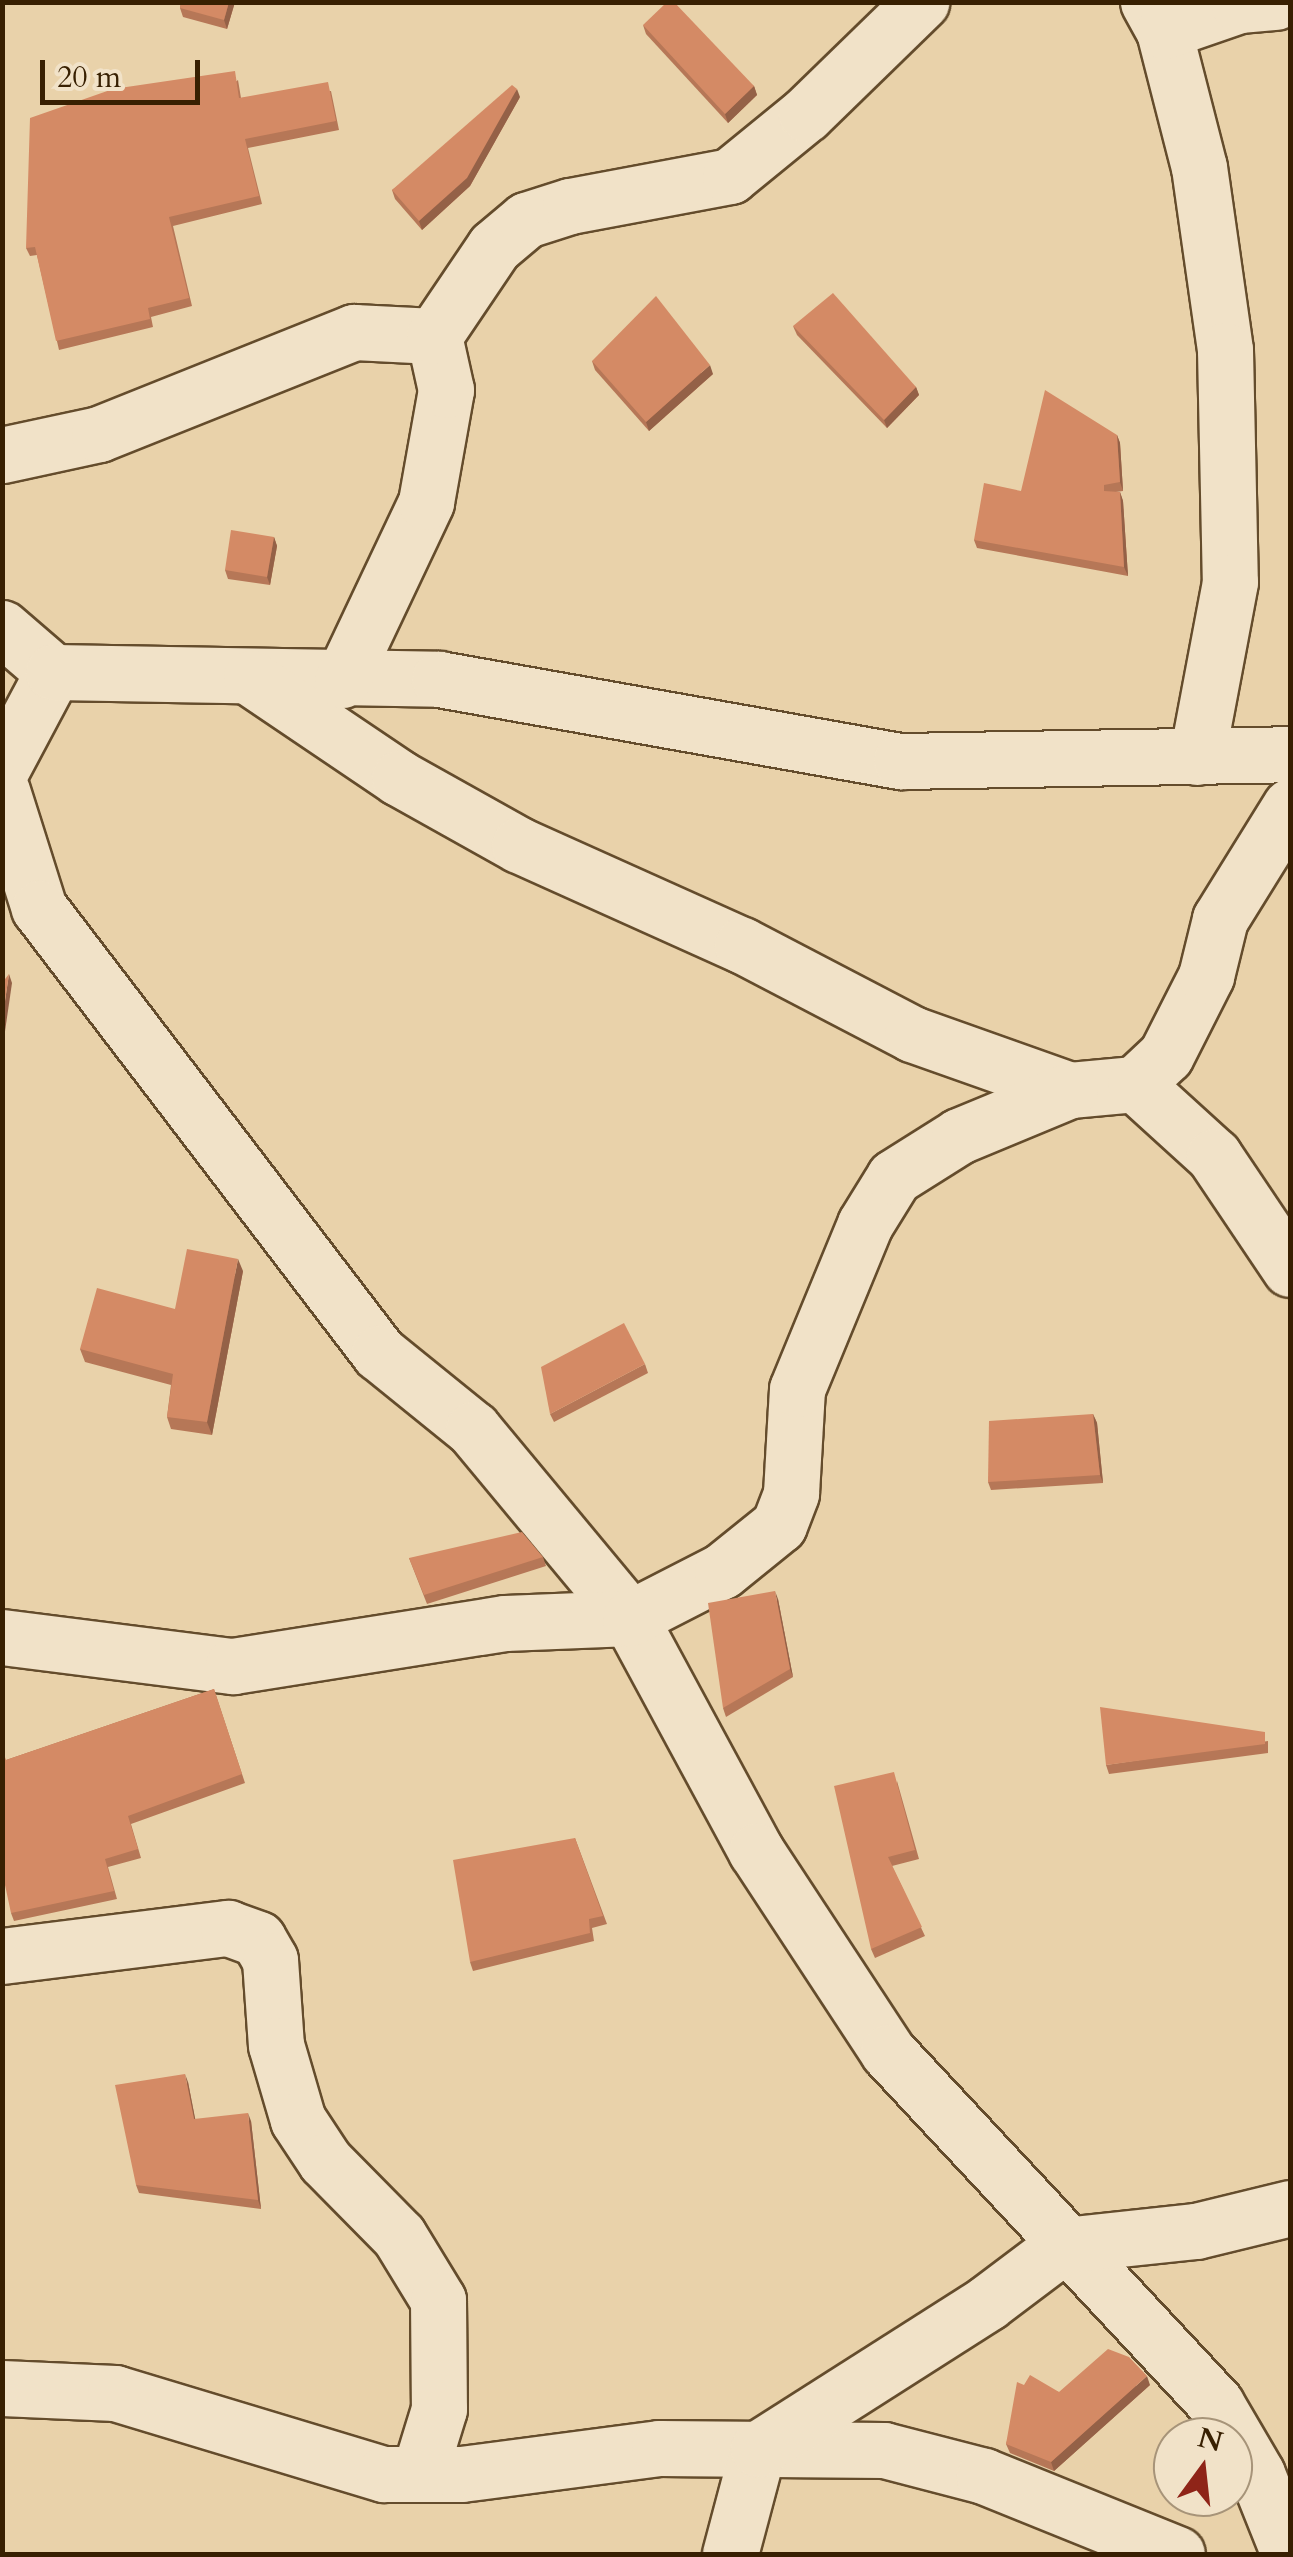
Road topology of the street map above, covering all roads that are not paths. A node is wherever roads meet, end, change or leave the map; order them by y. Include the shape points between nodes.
1 (921, 2) edge
2 (1276, 2) edge
3 (1156, 17) edge
4 (434, 336) junction
5 (2, 456) edge
6 (2, 628) edge
7 (53, 672) junction
8 (251, 678) junction
9 (342, 680) junction
10 (1290, 754) edge
11 (1197, 758) junction
12 (2, 768) edge
13 (2, 791) edge
14 (1290, 806) edge
15 (1135, 1084) junction
16 (1070, 1090) junction
17 (1290, 1268) edge
18 (630, 1618) junction
19 (2, 1637) edge
20 (2, 1956) edge
21 (1290, 2208) edge
22 (1064, 2244) junction
23 (2, 2388) edge
24 (758, 2449) junction
25 (419, 2474) junction
26 (730, 2554) edge
27 (1177, 2554) edge
28 (1290, 2554) edge

1 - 4 street via 806,114 730,176 611,195 526,220 494,247
2 - 3 street
3 - 11 street via 1199,167 1228,406 1230,582
4 - 5 street via 354,332 99,434
4 - 9 street via 446,390 426,502
6 - 7 street
7 - 8 street
7 - 12 street
8 - 9 street
8 - 16 street via 399,778 519,844 742,945 912,1034
9 - 11 street via 477,684 902,761
10 - 11 street
13 - 18 street via 39,908 102,995 378,1353 472,1429
14 - 15 street via 1220,920 1206,976 1166,1055
15 - 16 street
15 - 17 street via 1214,1156
16 - 18 street via 959,1136 894,1177 865,1224 797,1389 791,1494 779,1525 722,1570
18 - 19 street via 505,1623 233,1666
18 - 22 street via 756,1851 888,2052
20 - 25 street via 228,1928 258,1938 270,1960 276,2045 298,2120 325,2161 399,2236 438,2300 439,2409
21 - 22 street via 1196,2231
22 - 24 street via 987,2303
22 - 28 street via 1216,2404 1257,2474
23 - 25 street via 115,2393 384,2474
24 - 25 street via 658,2448
24 - 26 street
24 - 27 street via 884,2450 934,2461

